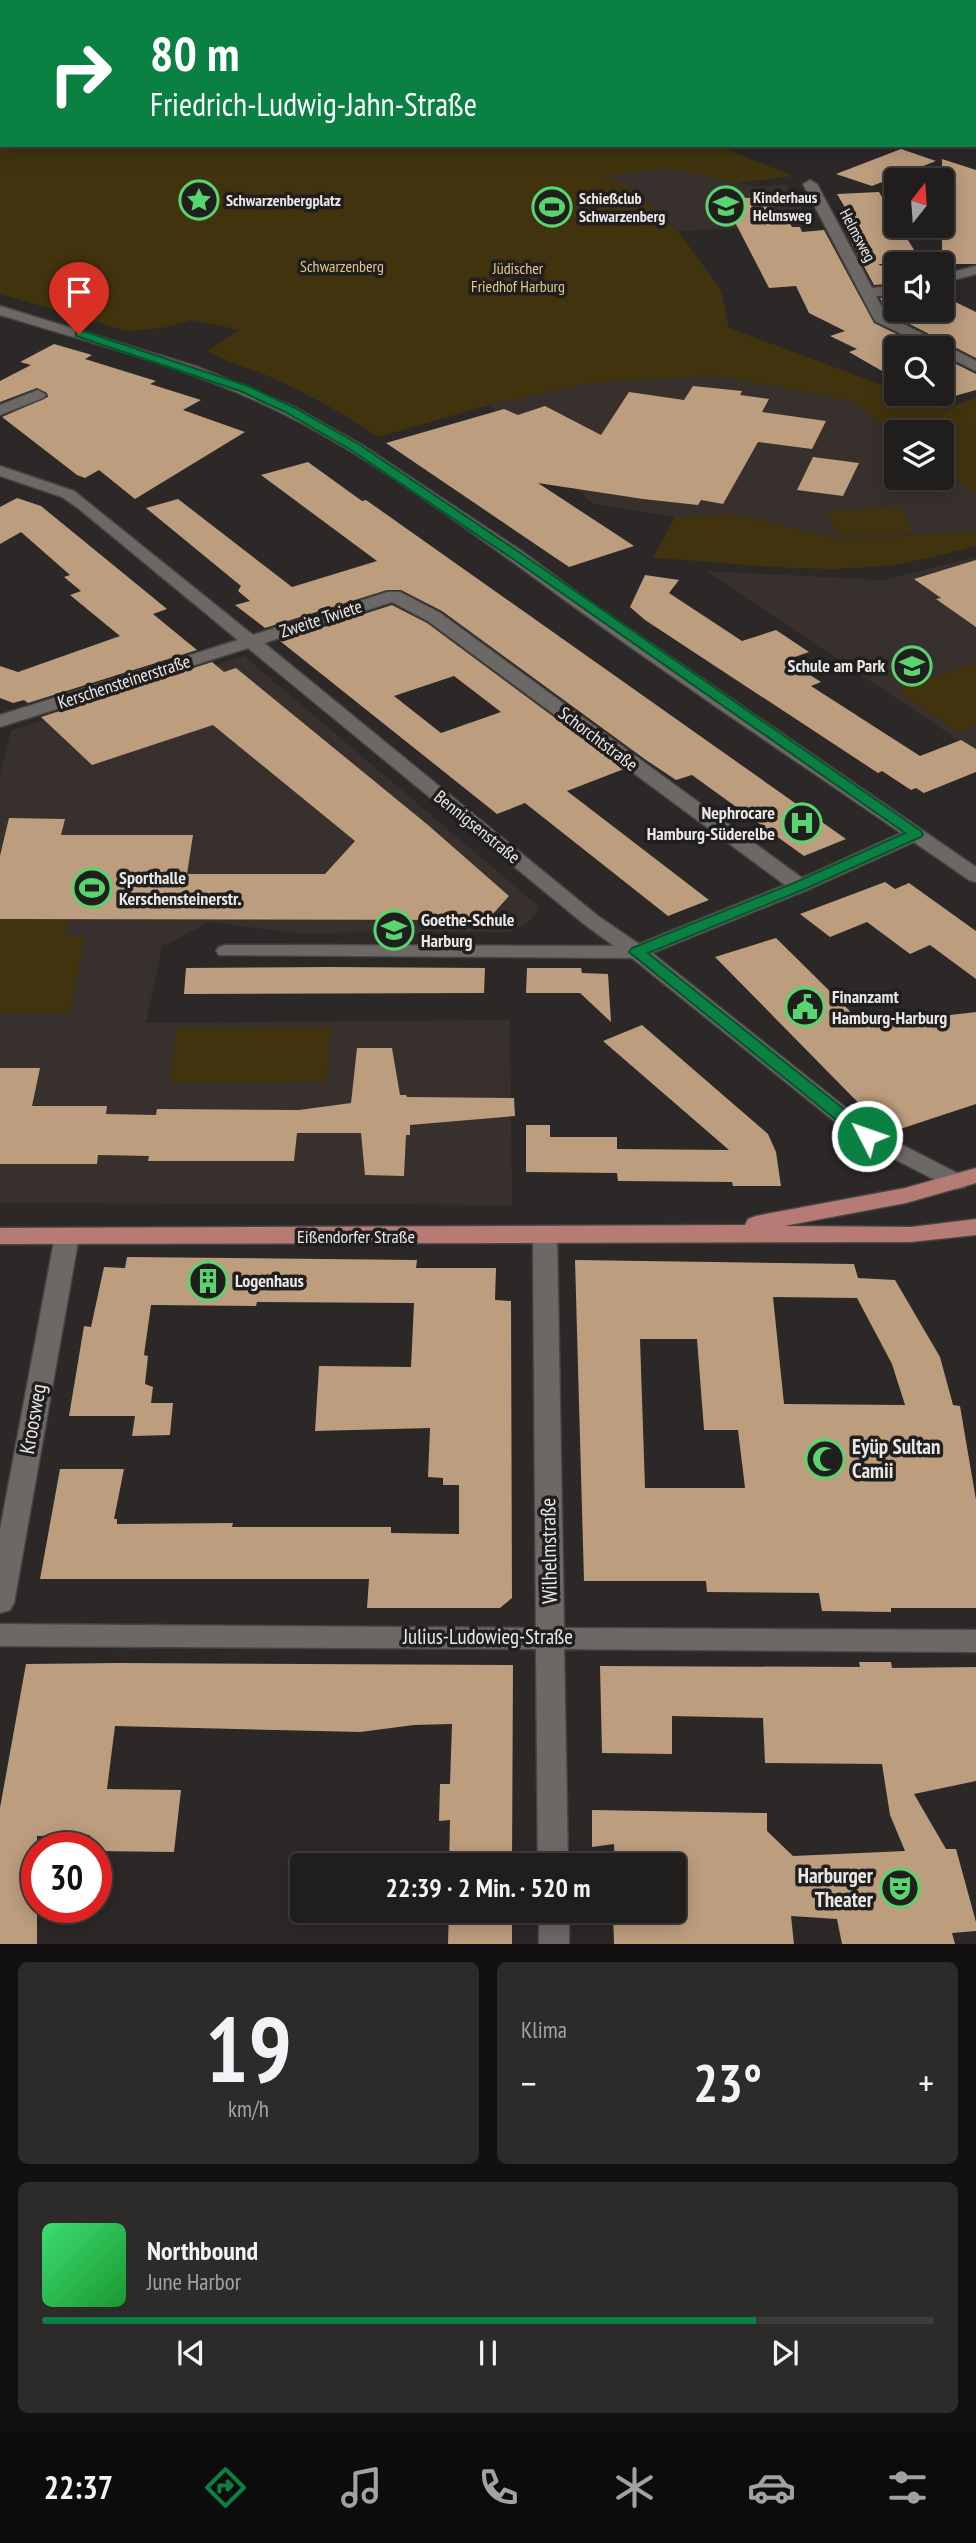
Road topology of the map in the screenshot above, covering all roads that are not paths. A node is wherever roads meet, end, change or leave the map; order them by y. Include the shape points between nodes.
1 (810, 184) dead end
2 (976, 270) edge
3 (954, 276) edge
4 (884, 291) edge
5 (868, 292) junction
6 (0, 310) edge
7 (917, 336) edge
8 (954, 350) edge
9 (976, 353) edge
10 (954, 355) edge
11 (976, 367) edge
12 (38, 395) dead end
13 (0, 410) edge
14 (5, 477) edge
15 (394, 596) joint
16 (248, 642) junction
17 (0, 722) edge
18 (915, 834) junction
19 (976, 876) edge
20 (800, 886) junction
21 (226, 951) dead end
22 (637, 952) junction
23 (970, 1184) edge
24 (976, 1227) edge
25 (712, 1233) junction
26 (0, 1236) edge
27 (67, 1236) junction
28 (545, 1237) junction
29 (0, 1602) edge
30 (0, 1635) edge
31 (550, 1637) junction
32 (976, 1641) edge
33 (553, 1853) edge
34 (554, 1923) edge
35 (554, 1944) edge

1 - 5 street, Helmsweg
2 - 3 street
4 - 5 street
5 - 7 street, Helmsweg via 880,318
6 - 18 street via 193,370 277,404 330,432 517,556
8 - 9 street, Helmsweg
10 - 11 street, Helmsweg
12 - 13 street
14 - 16 street, Bennigsenstraße via 68,494 85,505
15 - 16 street, Zweite Twiete
15 - 20 street, Schorchtstraße via 435,617
16 - 17 street, Kerschensteinerstraße
16 - 22 street, Bennigsenstraße via 591,920
18 - 19 street
18 - 20 street
20 - 22 street
21 - 22 street
22 - 23 street, Bennigsenstraße via 867,1136
23 - 25 main road, Eißendorfer Straße
24 - 25 main road, Eißendorfer Straße via 901,1234
25 - 28 main road, Eißendorfer Straße
26 - 27 main road, Eißendorfer Straße
27 - 28 main road, Eißendorfer Straße
27 - 29 street, Kroosweg
28 - 31 street, Wilhelmstraße
30 - 31 street, Julius-Ludowieg-Straße
31 - 32 street, Julius-Ludowieg-Straße
31 - 33 street, Wilhelmstraße
34 - 35 street

